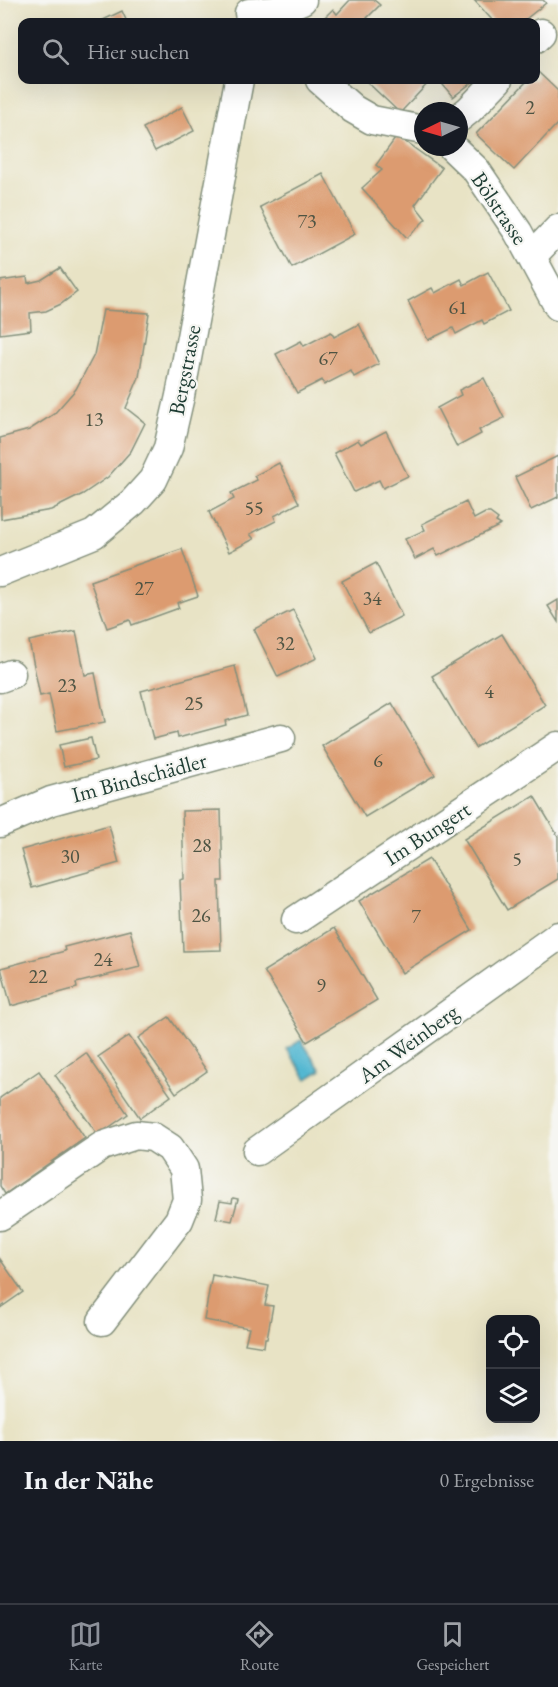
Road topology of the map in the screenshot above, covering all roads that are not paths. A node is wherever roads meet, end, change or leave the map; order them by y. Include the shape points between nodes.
1 (302, 0) edge
2 (260, 14) edge
3 (238, 84) edge
4 (325, 84) edge
5 (494, 84) edge
6 (468, 111) edge
7 (414, 128) edge
8 (461, 156) edge
9 (558, 229) edge
10 (532, 256) junction
11 (558, 306) edge
12 (0, 572) edge
13 (281, 738) dead end
14 (558, 746) edge
15 (0, 823) edge
16 (296, 920) dead end
17 (558, 936) edge
18 (257, 1151) dead end
19 (0, 1216) edge
20 (102, 1321) dead end

1 - 2 street
3 - 12 street, Bergstrasse via 180,396 168,448 153,480 93,534
4 - 7 street via 372,120
5 - 6 street
8 - 10 street, Bölstrasse via 476,170
9 - 10 street
10 - 11 street, Bölstrasse
13 - 15 street, Im Bindschädler via 51,801
14 - 16 street, Im Bungert
17 - 18 street, Am Weinberg
19 - 20 street via 102,1146 136,1135 153,1137 170,1148 184,1169 187,1200 179,1220

